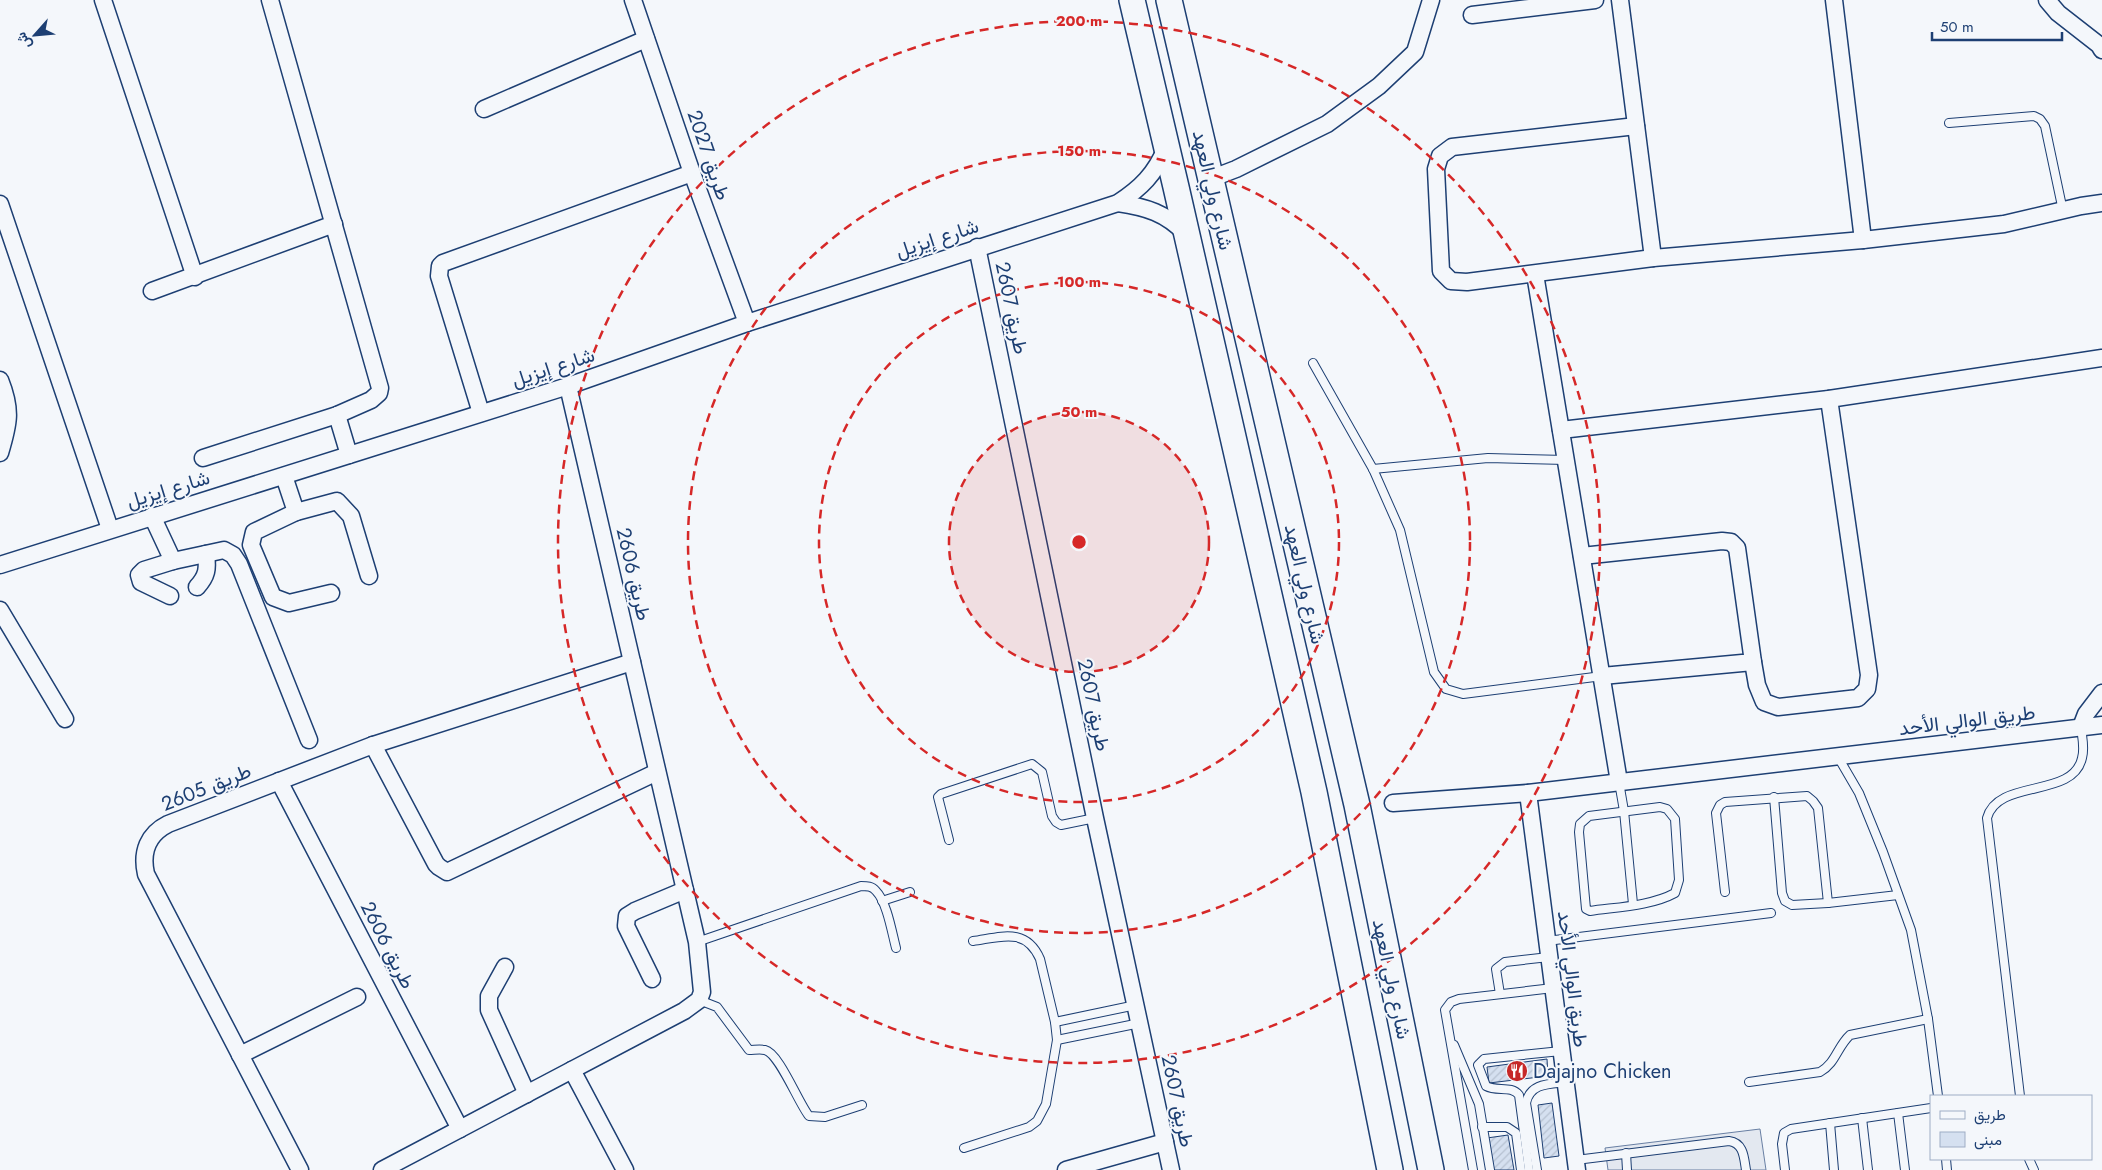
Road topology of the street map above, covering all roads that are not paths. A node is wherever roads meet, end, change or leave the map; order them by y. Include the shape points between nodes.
1 (104, 0) edge
2 (270, 0) edge
3 (633, 0) edge
4 (1132, 0) edge
5 (1169, 0) edge
6 (1432, 0) edge
7 (1595, 0) edge
8 (1620, 0) edge
9 (1834, 0) edge
10 (2047, 0) edge
11 (1472, 15) dead end
12 (646, 39) junction
13 (2102, 50) edge
14 (484, 109) dead end
15 (1949, 124) dead end
16 (1636, 126) junction
17 (1166, 148) junction
18 (692, 173) junction
19 (1210, 179) junction
20 (1176, 187) junction
21 (1118, 203) junction
22 (2102, 203) edge
23 (0, 204) edge
24 (2063, 211) junction
25 (334, 224) junction
26 (1186, 234) junction
27 (1863, 240) junction
28 (977, 247) junction
29 (1653, 258) junction
30 (1535, 274) junction
31 (195, 277) junction
32 (152, 291) dead end
33 (748, 323) junction
34 (2102, 358) edge
35 (1313, 363) dead end
36 (0, 380) edge
37 (568, 386) junction
38 (1829, 399) junction
39 (481, 413) junction
40 (337, 415) junction
41 (1561, 430) junction
42 (0, 453) edge
43 (349, 456) junction
44 (204, 458) dead end
45 (1566, 460) junction
46 (1373, 469) junction
47 (284, 476) junction
48 (296, 512) junction
49 (152, 516) junction
50 (110, 529) junction
51 (206, 554) junction
52 (1582, 556) junction
53 (173, 560) junction
54 (0, 565) edge
55 (369, 576) dead end
56 (197, 587) dead end
57 (331, 593) dead end
58 (170, 596) dead end
59 (0, 610) edge
60 (632, 662) junction
61 (1753, 662) junction
62 (1602, 676) junction
63 (2102, 693) edge
64 (65, 719) dead end
65 (2102, 725) edge
66 (2081, 727) junction
67 (308, 740) dead end
68 (373, 745) junction
69 (1838, 757) junction
70 (657, 772) junction
71 (279, 781) junction
72 (1619, 782) junction
73 (1528, 793) junction
74 (1774, 797) junction
75 (1393, 803) dead end
76 (1624, 811) junction
77 (1095, 818) junction
78 (950, 840) dead end
79 (685, 890) junction
80 (910, 892) dead end
81 (1725, 892) dead end
82 (1898, 895) junction
83 (882, 901) junction
84 (1828, 903) junction
85 (1632, 904) junction
86 (1771, 913) dead end
87 (974, 941) dead end
88 (697, 942) junction
89 (896, 948) dead end
90 (1548, 949) junction
91 (505, 967) dead end
92 (652, 979) dead end
93 (1553, 988) junction
94 (1500, 994) junction
95 (357, 997) dead end
96 (699, 1000) junction
97 (1136, 1005) junction
98 (1928, 1019) junction
99 (1055, 1022) junction
100 (1140, 1023) junction
101 (1449, 1034) junction
102 (1057, 1040) junction
103 (1367, 1051) junction
104 (1561, 1051) junction
105 (240, 1056) junction
106 (572, 1070) junction
107 (1566, 1082) junction
108 (1749, 1082) dead end
109 (527, 1094) junction
110 (1938, 1095) edge
111 (2020, 1095) edge
112 (862, 1105) dead end
113 (1930, 1108) edge
114 (1898, 1113) junction
115 (1862, 1118) junction
116 (1830, 1123) junction
117 (1482, 1127) junction
118 (460, 1129) junction
119 (1165, 1142) junction
120 (964, 1148) dead end
121 (1626, 1153) junction
122 (1576, 1165) edge
123 (300, 1170) edge
124 (382, 1170) edge
125 (625, 1170) edge
126 (1066, 1170) edge
127 (1171, 1170) edge
128 (1390, 1170) edge
129 (1403, 1170) edge
130 (1432, 1170) edge
131 (1474, 1170) edge
132 (1490, 1170) edge
133 (1521, 1170) edge
134 (1529, 1170) edge
135 (1536, 1170) edge
136 (1628, 1170) edge
137 (1746, 1170) edge
138 (1785, 1170) edge
139 (1834, 1170) edge
140 (1868, 1170) edge
141 (1906, 1170) edge

1 - 31 street
2 - 25 street
3 - 12 street, طريق 2027
4 - 17 main road, شارع ولي العهد
5 - 19 main road, شارع ولي العهد
6 - 19 street via 1415,52 1379,86 1327,124 1236,170
7 - 11 street
8 - 16 street
9 - 27 street
10 - 13 street
12 - 14 street
12 - 18 street, طريق 2027
15 - 24 lane via 2034,116 2040,119 2045,126
16 - 29 street
16 - 30 street via 1452,147 1440,156 1436,169 1441,271 1451,281 1467,282
17 - 20 main road, شارع ولي العهد
17 - 21 street, شارع إيزيل via 1150,177
18 - 33 street, طريق 2027
18 - 39 street via 443,262 439,276
19 - 20 main road
19 - 130 main road, شارع ولي العهد via 1357,805
20 - 26 main road, شارع ولي العهد
21 - 26 street, شارع إيزيل via 1160,213
21 - 28 street, شارع إيزيل
22 - 24 street
23 - 50 street
24 - 27 street via 2004,224
25 - 31 street
25 - 40 street via 380,388 371,400
26 - 103 main road, شارع ولي العهد via 1314,792
27 - 29 street
28 - 33 street, شارع إيزيل
28 - 77 street, طريق 2607
29 - 30 street
30 - 41 street
31 - 32 street
33 - 37 street, شارع إيزيل
34 - 38 street
35 - 46 lane
36 - 42 street via 9,410
37 - 39 street, شارع إيزيل
37 - 60 street, طريق 2606
38 - 41 street
38 - 61 street via 1869,675 1868,689 1858,698 1778,707 1764,702
39 - 43 street, شارع إيزيل
40 - 43 street
40 - 44 street
41 - 45 street
43 - 47 street, شارع إيزيل
45 - 46 lane via 1488,458
45 - 52 street
46 - 62 lane via 1400,530 1434,672 1446,689 1463,694
47 - 48 street
47 - 49 street, شارع إيزيل
48 - 55 street via 337,501 345,508 351,516
48 - 57 street via 254,532 251,545 273,597 289,603
49 - 50 street, شارع إيزيل
49 - 53 street
50 - 54 street, شارع إيزيل
51 - 53 street
51 - 56 street via 208,570
51 - 67 street via 224,550 233,555 238,564
52 - 61 street via 1732,542 1738,548
52 - 62 street
53 - 58 street via 144,570 139,575 141,582
59 - 64 street
60 - 68 street, طريق 2605
60 - 70 street, طريق 2606
61 - 62 street
62 - 72 street
63 - 66 street via 2091,706
65 - 66 street, طريق الوالي الأحد
66 - 69 street, طريق الوالي الأحد
66 - 111 lane via 2083,752 2076,771 2064,780 1997,801 1987,818
68 - 70 street via 436,864 447,872
68 - 71 street, طريق 2605
69 - 72 street, طريق الوالي الأحد
69 - 82 lane via 1859,793
70 - 79 street, طريق 2606
71 - 105 street, طريق 2605 via 160,828 148,840 144,857 146,874
71 - 118 street, طريق 2606
72 - 73 street, طريق الوالي الأحد
72 - 76 lane
73 - 75 street, طريق الوالي الأحد
73 - 90 street, طريق الوالي الأحد
74 - 81 lane via 1720,805 1716,813
74 - 84 lane via 1807,796 1818,808
74 - 84 lane via 1785,900 1792,905
76 - 85 lane
76 - 85 lane via 1660,807 1667,809 1675,819 1679,880 1676,893
76 - 85 lane via 1589,816 1580,824 1585,903 1590,911
77 - 78 lane via 1061,825 1056,822 1042,772 1032,764 941,794 938,797
77 - 97 street, طريق 2607
79 - 88 street, طريق 2606
79 - 92 street via 627,916 626,926
80 - 83 lane
82 - 84 lane
82 - 98 lane via 1911,930
83 - 88 lane via 871,887 862,886
83 - 89 lane
86 - 90 lane
87 - 99 lane via 1008,936 1028,941 1040,959
88 - 96 street, طريق 2606 via 702,992
90 - 93 street, طريق الوالي الأحد
90 - 94 lane via 1499,965 1496,969
91 - 109 street via 489,996 489,1010
93 - 94 lane
93 - 104 street, طريق الوالي الأحد
94 - 101 lane via 1450,1002 1446,1010
95 - 105 street
96 - 106 street
96 - 112 lane via 717,1007 749,1050 765,1050 776,1057 809,1116 825,1117
97 - 99 lane
97 - 100 street, طريق 2607
98 - 108 lane via 1850,1035 1842,1042 1830,1066 1820,1072
98 - 110 lane
99 - 102 lane
100 - 102 lane
100 - 119 street, طريق 2607
101 - 117 lane via 1476,1096
101 - 131 lane
102 - 120 lane via 1046,1104 1037,1121 1020,1131
103 - 128 main road, شارع ولي العهد
103 - 129 main road via 1385,1088
104 - 107 street, طريق الوالي الأحد
104 - 134 lane via 1484,1059 1478,1065 1486,1086 1511,1090 1519,1095
105 - 123 street, طريق 2605
106 - 109 street
106 - 125 street
107 - 122 street, طريق الوالي الأحد
107 - 135 lane via 1539,1086 1527,1097
109 - 118 street
113 - 114 lane
114 - 115 lane
114 - 141 lane
115 - 116 lane
115 - 140 lane
116 - 138 lane via 1784,1133
116 - 139 lane
117 - 132 lane
117 - 133 lane via 1507,1127 1516,1133
118 - 124 street
119 - 126 street
119 - 127 street, طريق 2607
121 - 122 lane
121 - 136 lane
121 - 137 lane via 1734,1141 1741,1147

